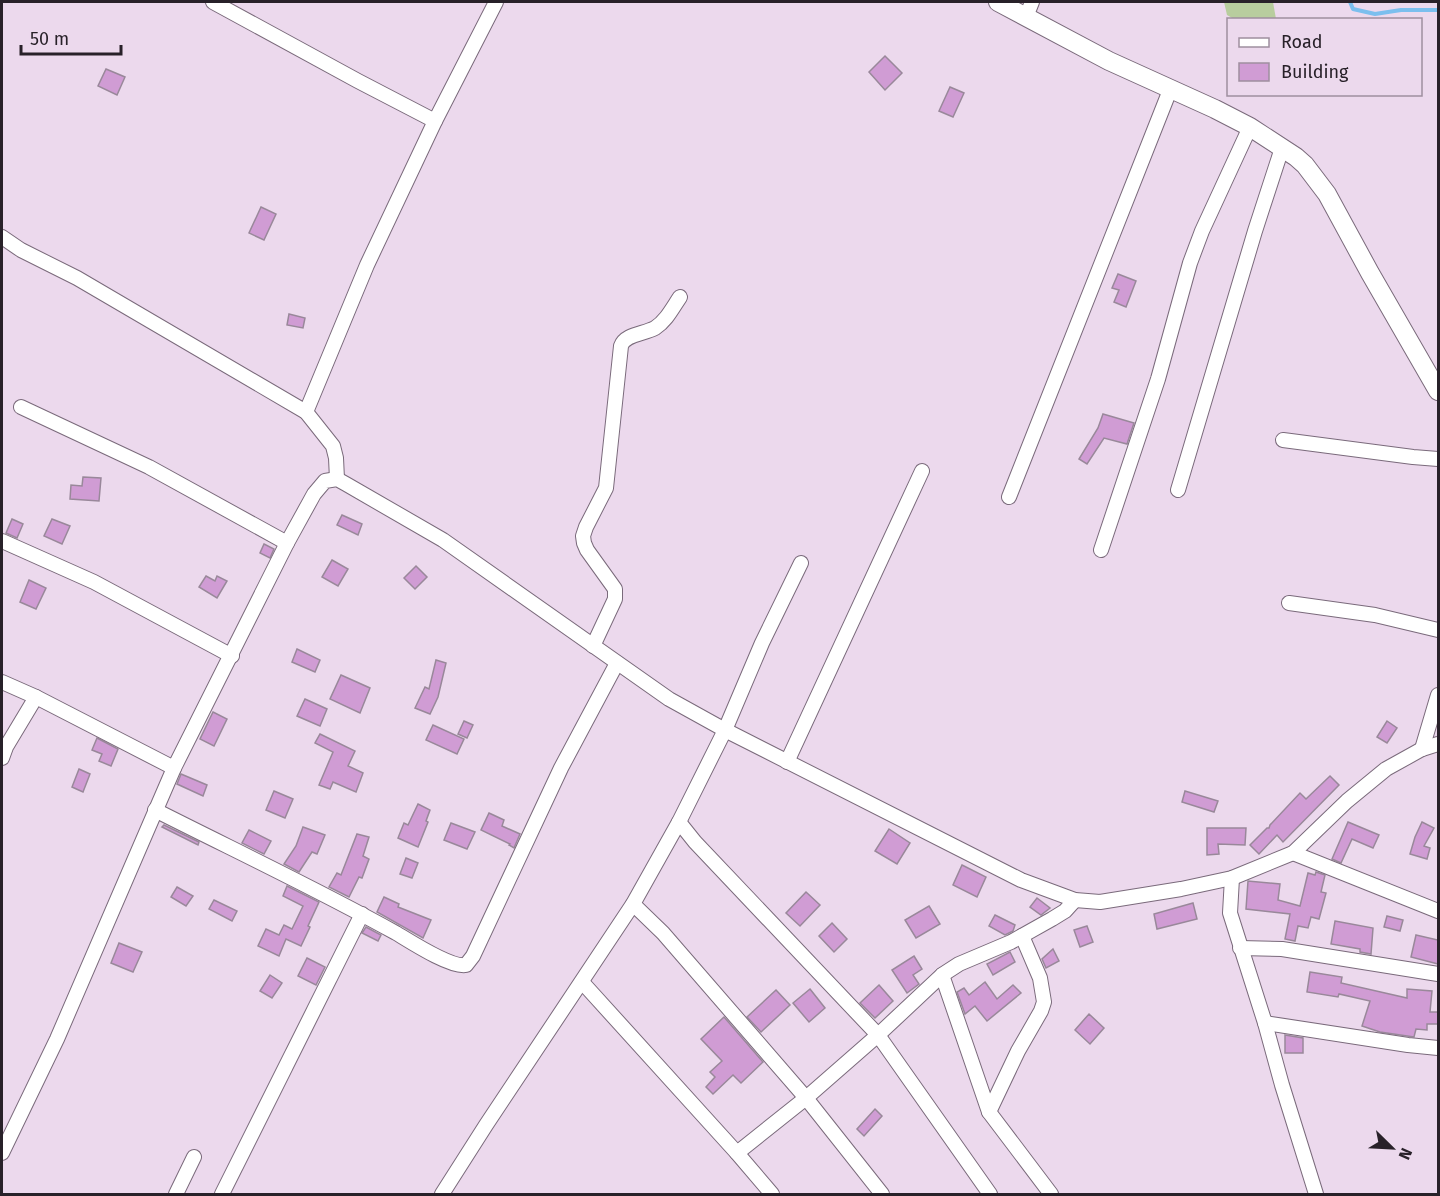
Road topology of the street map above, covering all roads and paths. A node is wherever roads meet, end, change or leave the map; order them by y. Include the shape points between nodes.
1 (213, 2) edge
2 (496, 2) edge
3 (998, 2) edge
4 (1029, 9) edge
5 (1170, 90) junction
6 (435, 121) junction
7 (1250, 127) junction
8 (1282, 148) junction
9 (3, 240) edge
10 (680, 297) dead end
11 (1438, 391) edge
12 (21, 407) dead end
13 (306, 412) junction
14 (1282, 440) dead end
15 (1438, 459) edge
16 (922, 471) dead end
17 (337, 479) junction
18 (1178, 490) dead end
19 (1009, 497) dead end
20 (2, 541) edge
21 (287, 543) junction
22 (1101, 550) dead end
23 (801, 563) dead end
24 (1289, 603) dead end
25 (1438, 630) edge
26 (593, 646) junction
27 (231, 656) junction
28 (618, 663) junction
29 (2, 682) edge
30 (1438, 695) edge
31 (36, 697) junction
32 (725, 730) junction
33 (1438, 744) edge
34 (1422, 749) junction
35 (2, 758) edge
36 (787, 762) junction
37 (174, 768) junction
38 (155, 810) junction
39 (680, 822) junction
40 (1293, 853) junction
41 (1232, 878) junction
42 (1074, 900) junction
43 (633, 904) junction
44 (1438, 911) edge
45 (362, 914) junction
46 (1022, 936) junction
47 (1240, 948) junction
48 (1438, 974) edge
49 (942, 975) junction
50 (582, 982) junction
51 (1264, 1023) junction
52 (878, 1035) junction
53 (1438, 1048) edge
54 (806, 1098) junction
55 (989, 1112) junction
56 (2, 1153) edge
57 (737, 1153) junction
58 (194, 1157) dead end
59 (176, 1194) edge
60 (222, 1194) edge
61 (442, 1194) edge
62 (772, 1194) edge
63 (882, 1194) edge
64 (990, 1194) edge
65 (1051, 1194) edge
66 (1316, 1194) edge

1 - 6 street
2 - 6 street
3 - 4 street
4 - 5 street via 1108,61
5 - 7 street
5 - 19 street
6 - 13 street via 367,265
7 - 8 street
7 - 22 street via 1190,263 1158,379
8 - 11 street via 1305,165 1327,194
8 - 18 street
9 - 13 street via 77,278
10 - 26 street via 665,319 654,328 627,338 621,346 606,488 583,536 587,550 616,593
12 - 21 street via 149,467
13 - 17 street via 333,446
14 - 15 street
16 - 36 street
17 - 21 street via 325,481 314,494
17 - 26 street via 443,540
20 - 27 street via 94,582
21 - 27 street
23 - 32 street
24 - 25 street via 1375,615
26 - 28 street
27 - 37 street
28 - 32 street via 669,699
28 - 45 street via 561,768 466,965 443,960
29 - 31 street
30 - 34 street
31 - 35 street
31 - 37 street
32 - 36 street
32 - 39 street
33 - 34 street
34 - 40 street via 1367,784
36 - 42 street via 1021,880
37 - 38 street
38 - 45 street
38 - 56 street via 57,1039
39 - 43 street
39 - 52 street
40 - 41 street
40 - 44 street
41 - 42 street via 1100,902
41 - 47 street via 1230,914
42 - 46 street via 1052,920
43 - 50 street
43 - 54 street via 663,933
45 - 60 street
46 - 49 street
46 - 55 street via 1040,978 1044,1002
47 - 48 street via 1282,949
47 - 51 street
49 - 52 street
49 - 55 street
50 - 57 street
50 - 61 street
51 - 53 street
51 - 66 street
52 - 54 street
52 - 64 street
54 - 57 street
54 - 63 street
55 - 65 street
57 - 62 street
58 - 59 street

